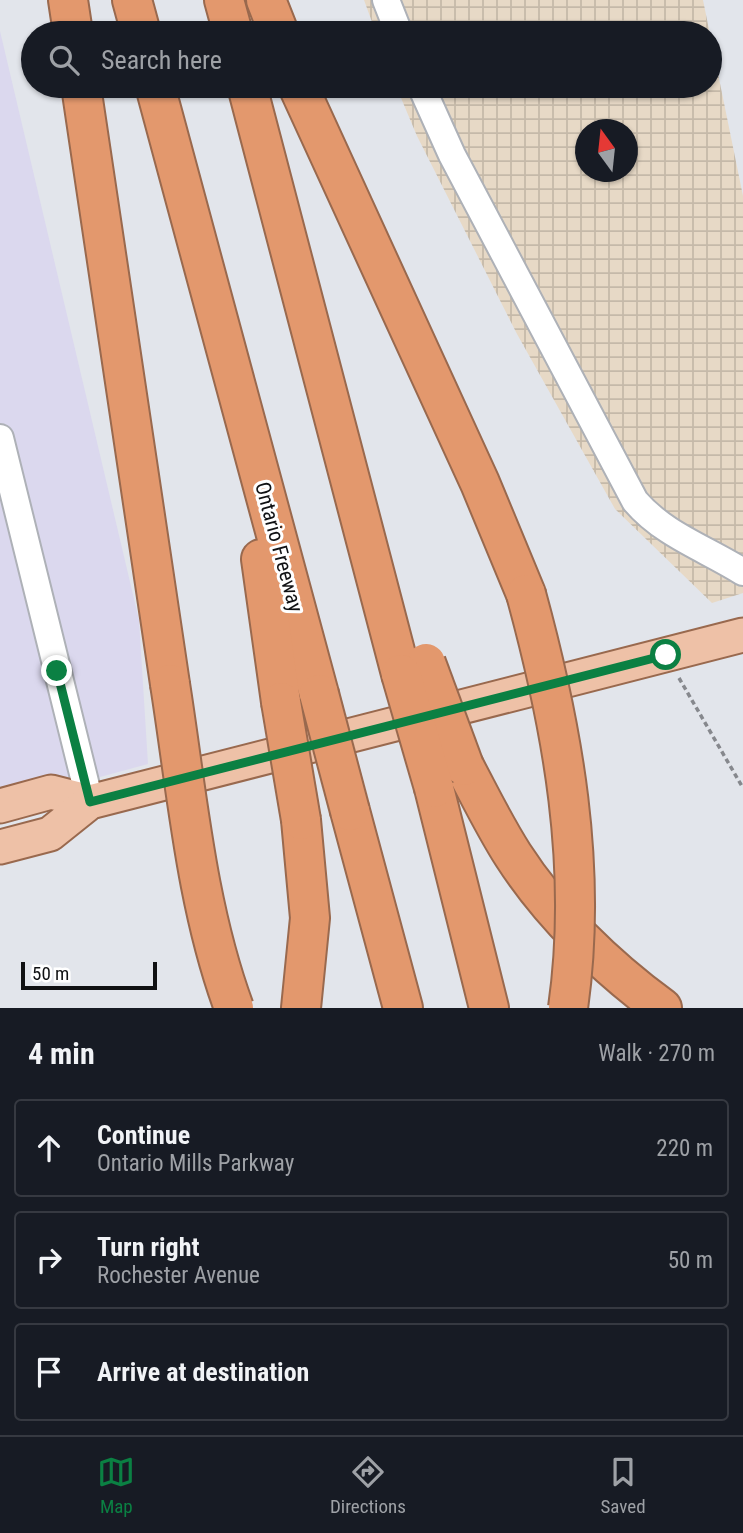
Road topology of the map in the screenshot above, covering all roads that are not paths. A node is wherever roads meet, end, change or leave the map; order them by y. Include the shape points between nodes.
1 (68, 0) edge
2 (132, 0) edge
3 (224, 0) edge
4 (266, 0) edge
5 (386, 0) edge
6 (71, 21) edge
7 (138, 21) edge
8 (230, 21) edge
9 (274, 21) edge
10 (395, 21) edge
11 (83, 98) edge
12 (158, 98) edge
13 (250, 98) edge
14 (304, 98) edge
15 (426, 98) edge
16 (240, 407) junction
17 (0, 438) edge
18 (743, 572) edge
19 (743, 635) edge
20 (414, 669) junction
21 (90, 802) junction
22 (0, 806) edge
23 (0, 848) edge
24 (234, 1008) edge
25 (301, 1008) edge
26 (402, 1008) edge
27 (489, 1008) edge
28 (568, 1008) edge
29 (662, 1008) edge

1 - 6 highway
2 - 7 highway
3 - 8 highway
4 - 9 highway
5 - 10 street
11 - 24 highway, bridge via 205,902
12 - 16 highway, Ontario Freeway
13 - 20 highway via 356,505
14 - 28 highway, bridge via 481,483 526,594 564,755 572,833 574,914
15 - 18 street via 458,167 635,502 658,524
16 - 25 highway, bridge via 301,820 310,918
16 - 26 highway, Ontario Freeway, bridge
17 - 21 street
19 - 21 main road
20 - 27 highway, bridge via 434,789
20 - 29 highway, bridge via 513,856 601,958
21 - 22 main road via 51,792
21 - 23 main road via 50,834

